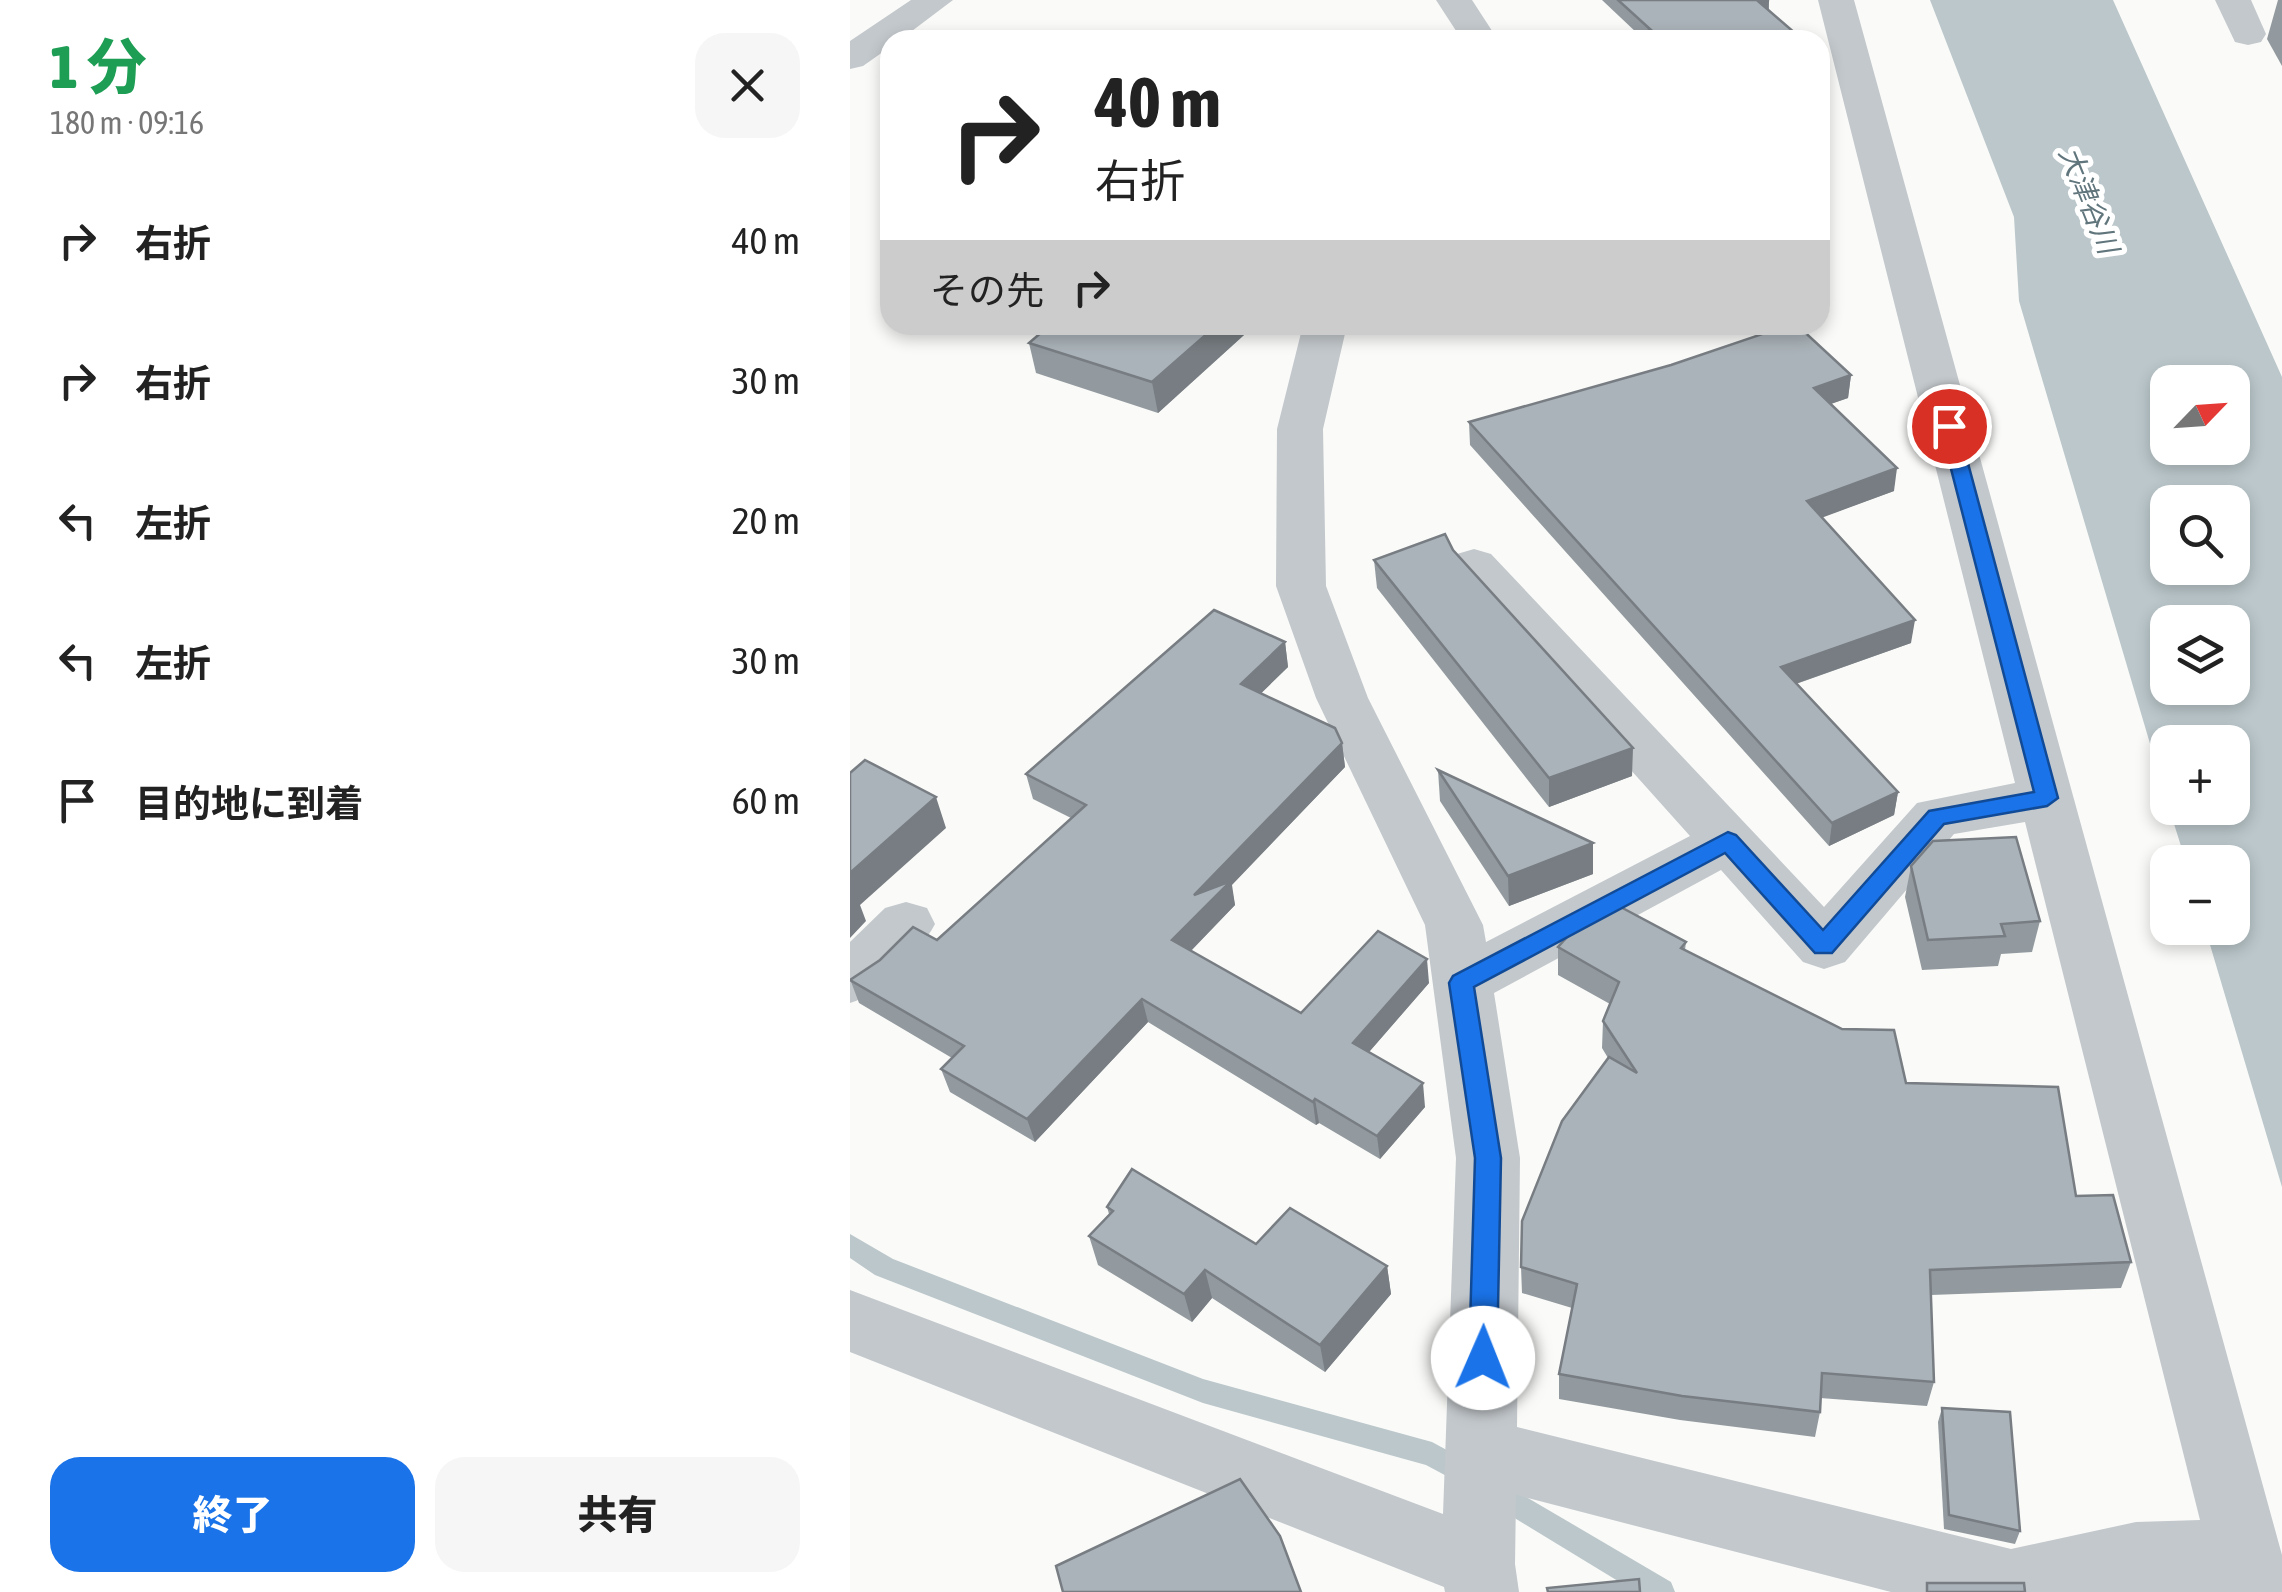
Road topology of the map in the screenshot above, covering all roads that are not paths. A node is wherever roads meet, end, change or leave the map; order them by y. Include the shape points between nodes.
1 (936, 0) edge
2 (1836, 0) edge
3 (2233, 0) edge
4 (892, 30) edge
5 (2248, 34) dead end
6 (880, 38) edge
7 (850, 58) edge
8 (1323, 335) edge
9 (1474, 564) dead end
10 (2047, 798) junction
11 (1728, 841) junction
12 (906, 924) dead end
13 (850, 979) edge
14 (1461, 983) junction
15 (850, 1321) edge
16 (1480, 1452) junction
17 (2250, 1574) edge
18 (1480, 1578) edge

1 - 4 street
2 - 10 street
3 - 5 street
6 - 7 street
8 - 14 street via 1300,429 1301,586 1342,698 1454,925
9 - 11 street
10 - 11 street via 1938,816 1824,946
10 - 17 street
11 - 14 street
12 - 13 street
14 - 16 street via 1488,1158
15 - 18 street
16 - 17 street via 2011,1586 2136,1558
16 - 18 street

